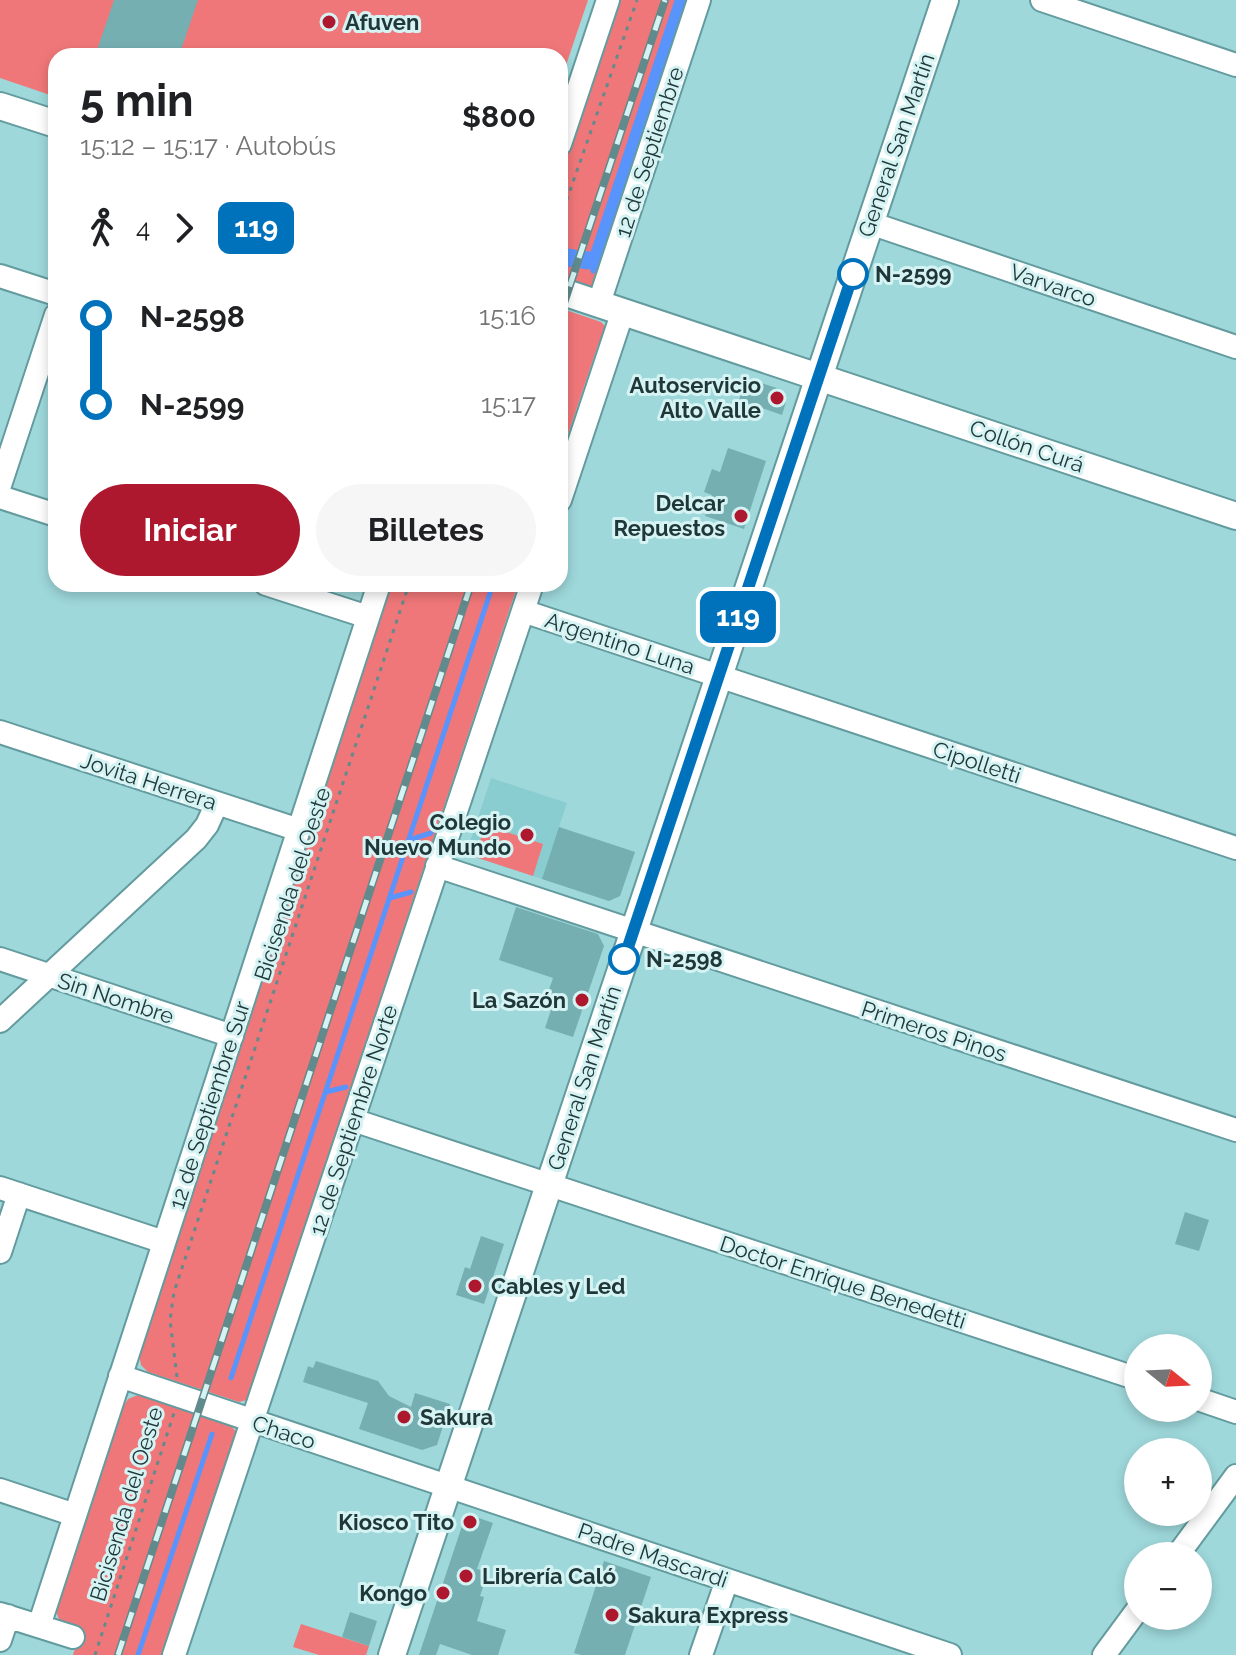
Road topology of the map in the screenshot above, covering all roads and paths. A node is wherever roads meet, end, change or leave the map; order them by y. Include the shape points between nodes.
1 (608, 0) edge
2 (637, 0) edge
3 (699, 0) edge
4 (945, 0) edge
5 (1042, 0) edge
6 (1236, 65) edge
7 (0, 106) edge
8 (568, 120) edge
9 (48, 121) edge
10 (568, 196) edge
11 (870, 223) junction
12 (0, 276) edge
13 (48, 291) edge
14 (568, 294) edge
15 (611, 307) junction
16 (48, 339) edge
17 (1236, 347) edge
18 (818, 376) junction
19 (568, 470) edge
20 (0, 485) edge
21 (0, 497) edge
22 (48, 512) edge
23 (1236, 516) edge
24 (291, 592) edge
25 (376, 592) edge
26 (406, 592) edge
27 (529, 592) edge
28 (523, 611) junction
29 (368, 617) junction
30 (718, 676) junction
31 (0, 732) edge
32 (217, 803) junction
33 (299, 830) junction
34 (1236, 848) edge
35 (437, 866) junction
36 (633, 931) junction
37 (0, 959) edge
38 (48, 975) junction
39 (0, 1021) edge
40 (232, 1036) junction
41 (353, 1120) junction
42 (1236, 1130) edge
43 (549, 1184) junction
44 (10, 1191) edge
45 (164, 1242) junction
46 (0, 1252) edge
47 (1124, 1374) edge
48 (120, 1376) junction
49 (176, 1395) junction
50 (1212, 1404) edge
51 (1236, 1412) edge
52 (252, 1421) junction
53 (1236, 1476) edge
54 (448, 1486) junction
55 (0, 1490) edge
56 (75, 1515) junction
57 (1187, 1542) edge
58 (727, 1580) junction
59 (4, 1615) edge
60 (39, 1626) junction
61 (1124, 1628) edge
62 (73, 1637) dead end
63 (0, 1640) edge
64 (95, 1655) edge
65 (174, 1655) edge
66 (392, 1655) edge
67 (701, 1655) edge
68 (950, 1655) edge
69 (1104, 1655) edge

1 - 8 street
2 - 10 path
3 - 15 street, 12 de Septiembre
4 - 11 main road, General San Martín
5 - 6 street
7 - 9 main road
11 - 17 street, Varvarco
11 - 18 main road, General San Martín
12 - 13 street
14 - 15 main road, Collón Curá
15 - 18 main road, Collón Curá
15 - 19 street
16 - 20 street
18 - 23 main road, Collón Curá
18 - 30 main road, General San Martín
21 - 22 street
24 - 29 street
25 - 29 street, 12 de Septiembre Sur
26 - 49 path, Bicisenda del Oeste via 174,1292 170,1314
27 - 28 street, 12 de Septiembre Norte
28 - 30 street, Argentino Luna
28 - 35 street, 12 de Septiembre Norte
29 - 33 street, 12 de Septiembre Sur
30 - 34 street, Cipolletti
30 - 36 main road, General San Martín
31 - 32 street, Jovita Herrera
32 - 33 street, Jovita Herrera
32 - 38 street via 202,832
33 - 40 street, 12 de Septiembre Sur
35 - 36 street
35 - 41 street, 12 de Septiembre Norte
36 - 42 street, Primeros Pinos
36 - 43 main road, General San Martín
37 - 38 street, Sin Nombre
38 - 39 street
38 - 40 street, Sin Nombre
40 - 45 street, 12 de Septiembre Sur
41 - 43 street
41 - 52 street, 12 de Septiembre Norte
43 - 47 street, Doctor Enrique Benedetti
43 - 54 main road, General San Martín
44 - 45 street
44 - 46 street
45 - 48 street, 12 de Septiembre Sur
48 - 49 street, Chaco
48 - 56 street, 12 de Septiembre Sur
49 - 52 street, Chaco
49 - 64 path, Bicisenda del Oeste
50 - 51 street
52 - 54 street, Chaco
52 - 65 street, 12 de Septiembre Norte
53 - 57 street
54 - 58 street, Padre Mascardi
54 - 66 main road, General San Martín
55 - 56 street
56 - 60 street, 12 de Septiembre Sur
58 - 67 street
58 - 68 street, Padre Mascardi
59 - 60 street
59 - 63 street
60 - 62 street
61 - 69 street

